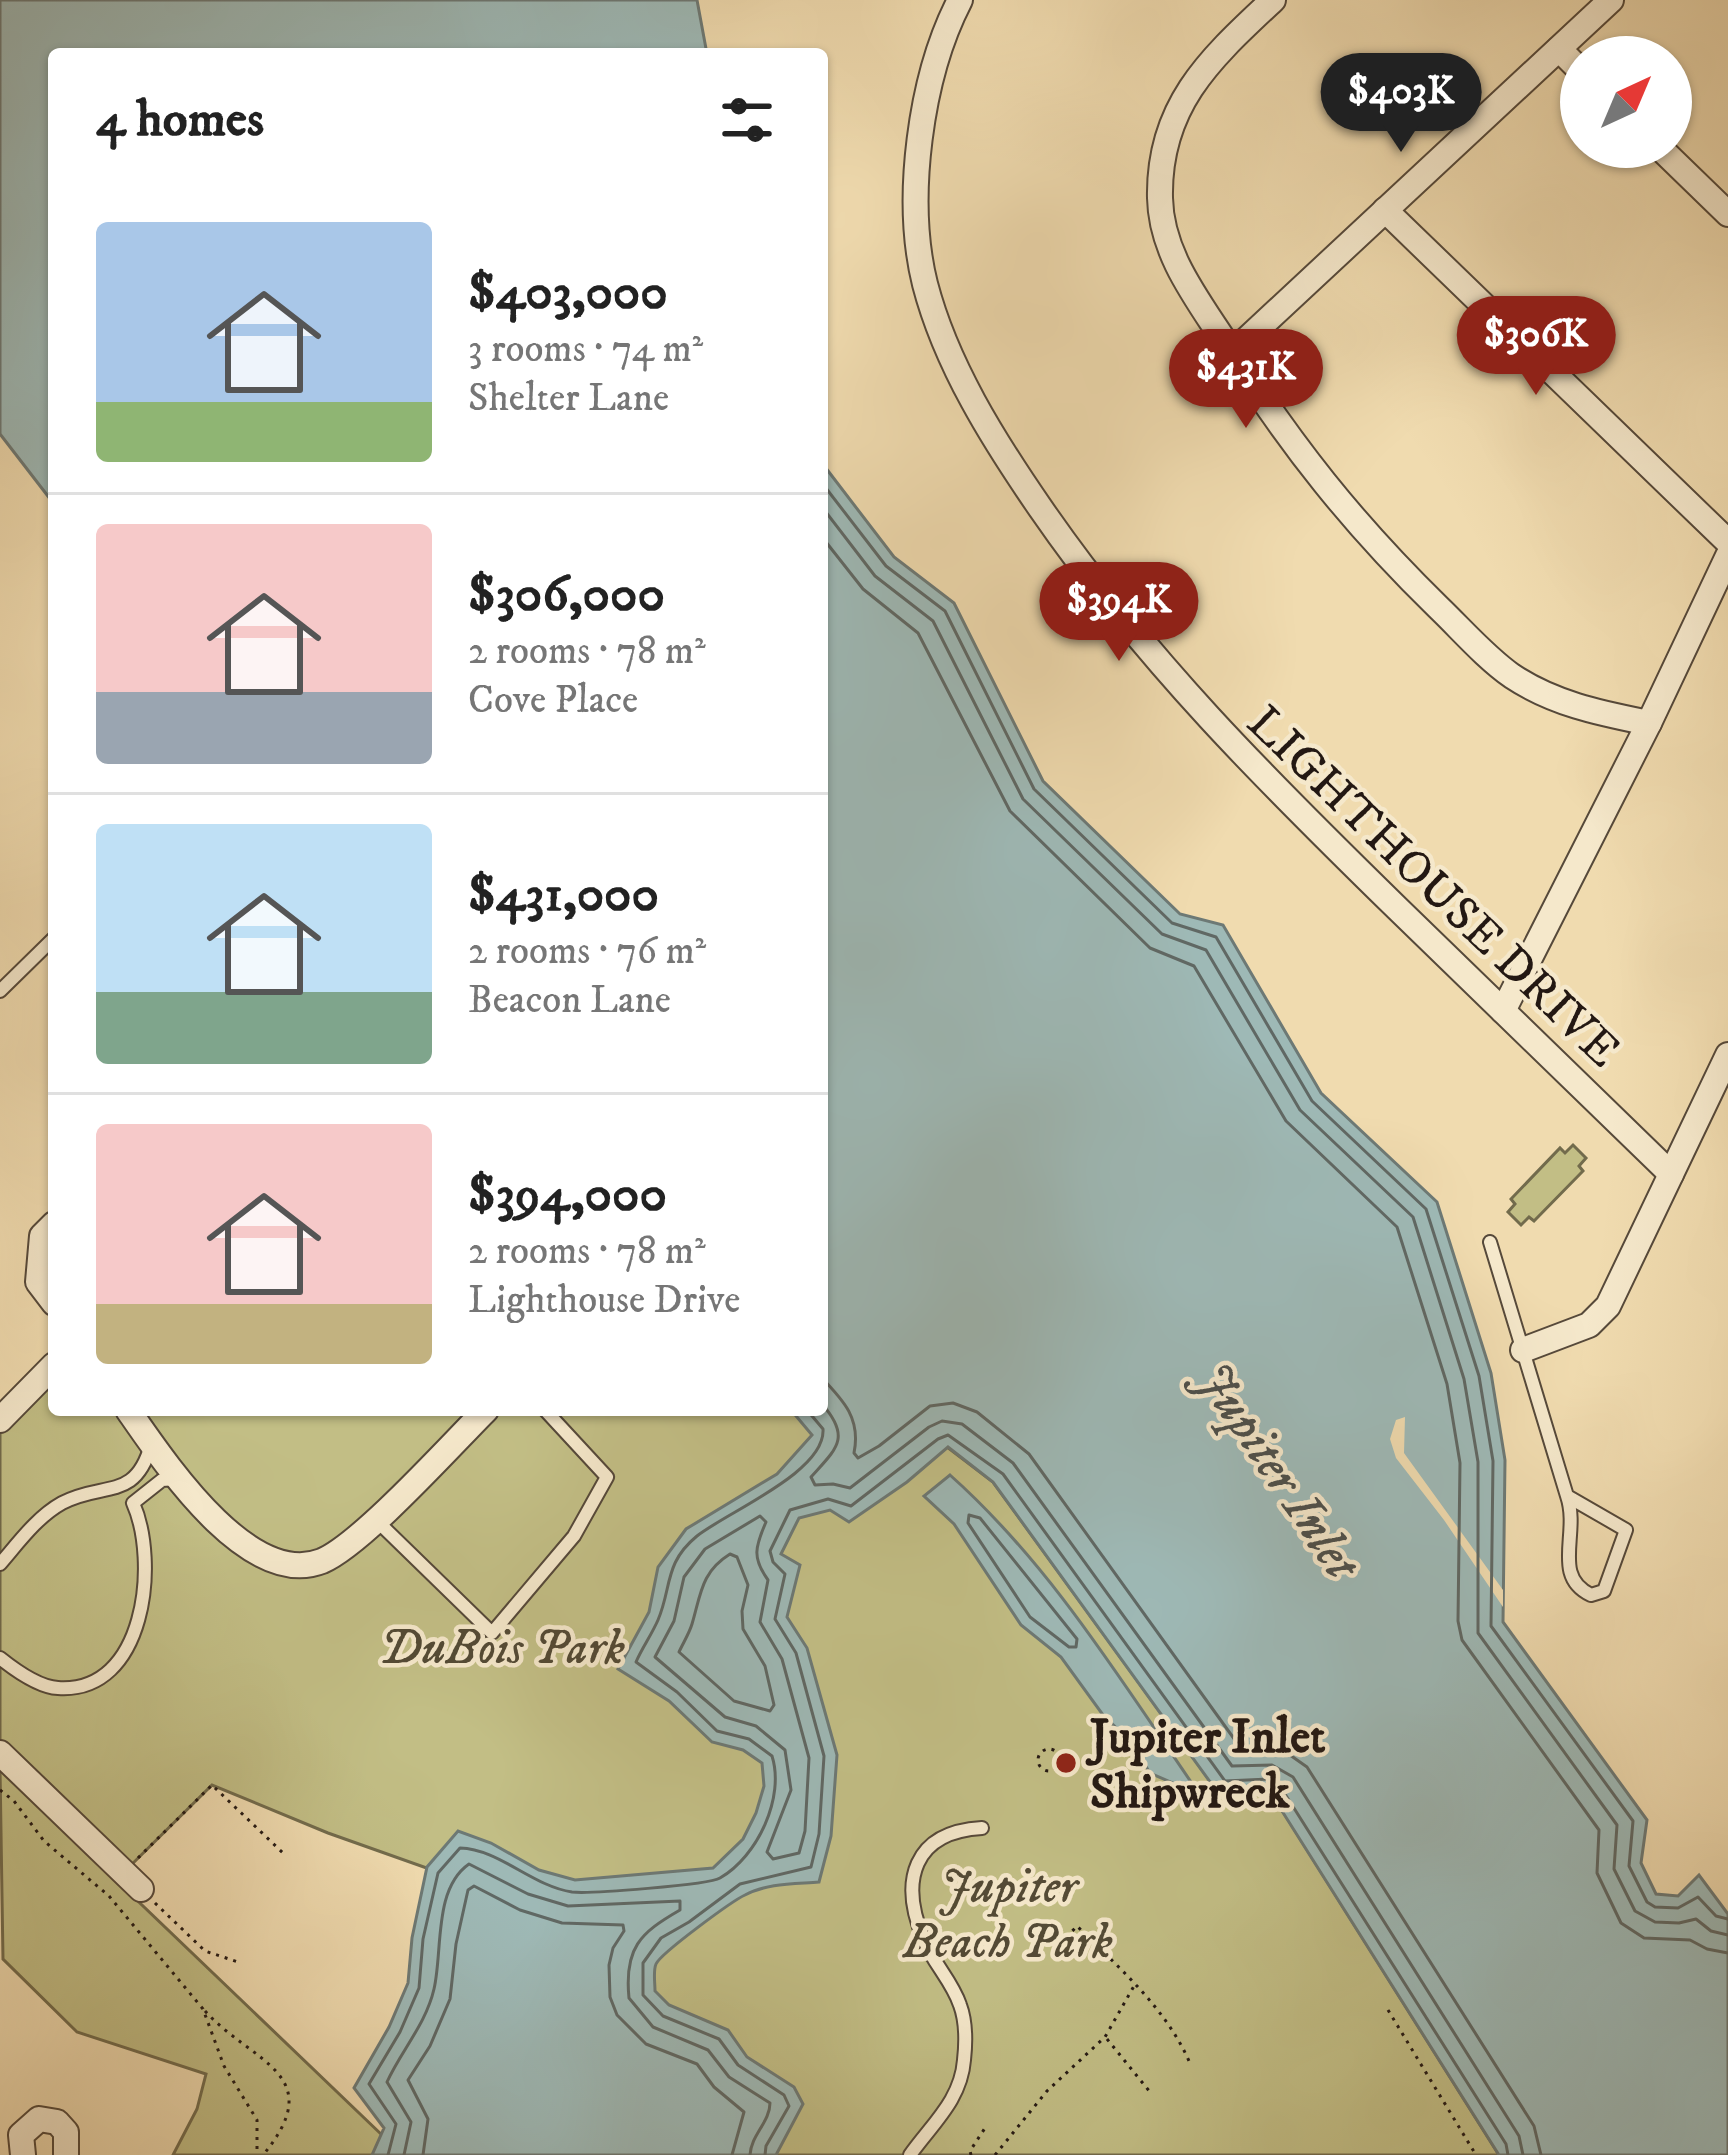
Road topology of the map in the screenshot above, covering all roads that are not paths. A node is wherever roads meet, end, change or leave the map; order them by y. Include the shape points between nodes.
1 (960, 0) edge
2 (1274, 0) edge
3 (1611, 0) edge
4 (1558, 49) joint
5 (1681, 168) edge
6 (1385, 210) junction
7 (1728, 214) edge
8 (1232, 353) junction
9 (1728, 542) edge
10 (1728, 556) edge
11 (1649, 724) junction
12 (48, 944) edge
13 (0, 991) edge
14 (1503, 1011) junction
15 (1728, 1055) edge
16 (1671, 1174) junction
17 (48, 1230) edge
18 (1490, 1242) dead end
19 (48, 1295) edge
20 (1523, 1350) junction
21 (48, 1371) edge
22 (132, 1416) edge
23 (480, 1416) edge
24 (550, 1416) edge
25 (0, 1420) edge
26 (152, 1444) junction
27 (178, 1479) junction
28 (120, 1488) junction
29 (1567, 1496) junction
30 (133, 1502) junction
31 (375, 1519) junction
32 (0, 1564) edge
33 (0, 1658) edge
34 (0, 1753) edge
35 (982, 1828) dead end
36 (132, 1881) road end
37 (14, 2149) edge
38 (66, 2155) edge
39 (910, 2155) edge

1 - 14 street, LIGHTHOUSE DRIVE via 923,118 919,255 939,329 986,423 1080,565 1210,723
2 - 8 street via 1201,70 1178,108 1161,165 1168,243
3 - 4 street
4 - 6 street
5 - 7 street
6 - 8 street
6 - 9 street
8 - 11 street via 1369,539 1494,661 1562,703
10 - 11 street
11 - 14 street
12 - 13 lane
14 - 16 street, LIGHTHOUSE DRIVE
15 - 16 street
16 - 20 street via 1607,1306 1589,1324
17 - 19 street via 38,1282
18 - 20 lane
20 - 29 lane
21 - 25 street
22 - 26 street
23 - 31 street
24 - 31 lane via 608,1477 574,1536 492,1633
26 - 27 street
26 - 28 lane via 144,1470
27 - 30 lane via 162,1480
27 - 31 street via 240,1542 292,1565 334,1554
28 - 30 lane
28 - 32 lane via 57,1506
29 - 29 lane via 1569,1575 1591,1595 1604,1591 1626,1530
30 - 33 lane via 148,1560 143,1597 132,1640 102,1678 58,1688
34 - 36 street
35 - 39 lane via 929,1844 913,1878 923,1939 959,2002 965,2050 956,2094
37 - 38 street via 31,2122 49,2119 66,2132

